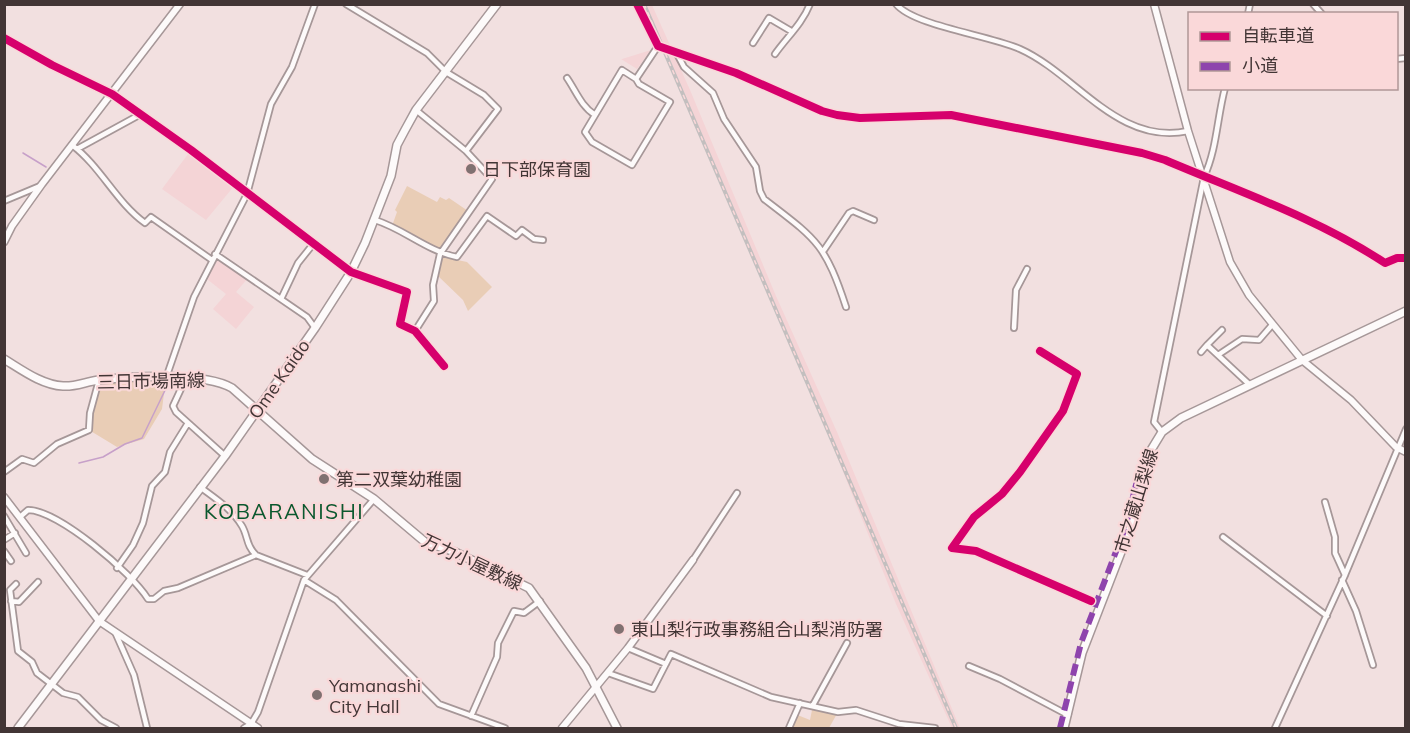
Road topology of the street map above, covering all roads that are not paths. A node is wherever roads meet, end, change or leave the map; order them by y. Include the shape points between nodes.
1 (180, 4) edge
2 (315, 4) edge
3 (346, 4) edge
4 (497, 4) edge
5 (637, 4) edge
6 (810, 4) edge
7 (896, 4) edge
8 (1154, 4) edge
9 (791, 32) junction
10 (4, 38) edge
11 (753, 43) dead end
12 (658, 46) junction
13 (676, 52) junction
14 (775, 54) dead end
15 (446, 72) junction
16 (567, 78) dead end
17 (636, 79) junction
18 (1224, 90) edge
19 (112, 94) junction
20 (416, 110) junction
21 (141, 114) junction
22 (595, 115) junction
23 (1188, 131) junction
24 (75, 147) junction
25 (466, 151) junction
26 (1204, 177) junction
27 (42, 184) junction
28 (247, 194) junction
29 (4, 201) edge
30 (375, 220) junction
31 (874, 220) dead end
32 (7, 229) edge
33 (543, 240) dead end
34 (4, 242) edge
35 (314, 243) junction
36 (824, 250) junction
37 (215, 254) junction
38 (440, 254) junction
39 (1406, 258) edge
40 (212, 260) junction
41 (1027, 269) dead end
42 (351, 272) junction
43 (281, 299) junction
44 (846, 307) dead end
45 (1406, 311) edge
46 (1272, 325) junction
47 (315, 328) junction
48 (1014, 328) dead end
49 (1222, 330) dead end
50 (415, 332) junction
51 (1207, 345) junction
52 (1040, 351) dead end
53 (1201, 352) dead end
54 (1218, 355) junction
55 (4, 359) edge
56 (1302, 360) junction
57 (444, 366) dead end
58 (166, 378) junction
59 (186, 378) junction
60 (99, 380) junction
61 (1250, 385) junction
62 (258, 409) junction
63 (188, 423) junction
64 (1406, 429) edge
65 (1162, 432) junction
66 (1396, 447) junction
67 (1406, 452) edge
68 (225, 456) junction
69 (4, 472) edge
70 (200, 487) junction
71 (736, 493) dead end
72 (4, 497) edge
73 (374, 499) junction
74 (1325, 502) dead end
75 (4, 516) edge
76 (20, 517) junction
77 (15, 533) junction
78 (1223, 537) dead end
79 (4, 540) edge
80 (4, 550) edge
81 (26, 554) dead end
82 (256, 555) junction
83 (693, 560) joint
84 (11, 561) dead end
85 (117, 568) junction
86 (306, 577) junction
87 (1343, 577) junction
88 (132, 578) junction
89 (38, 582) dead end
90 (16, 584) dead end
91 (11, 601) junction
92 (540, 601) junction
93 (1091, 601) dead end
94 (1327, 616) junction
95 (99, 621) junction
96 (115, 632) junction
97 (847, 643) dead end
98 (628, 648) junction
99 (666, 664) junction
100 (1373, 665) dead end
101 (969, 666) dead end
102 (608, 673) junction
103 (52, 684) junction
104 (596, 688) junction
105 (800, 703) junction
106 (813, 705) junction
107 (1068, 714) junction
108 (471, 716) junction
109 (251, 724) junction
110 (923, 727) edge
111 (18, 728) edge
112 (116, 729) edge
113 (147, 729) edge
114 (244, 729) edge
115 (258, 729) edge
116 (505, 729) edge
117 (562, 729) edge
118 (616, 729) edge
119 (789, 729) edge
120 (935, 729) edge
121 (1064, 729) edge
122 (1275, 729) edge

1 - 19 street
2 - 28 street via 292,67 271,104
3 - 15 street via 427,53
4 - 15 main road, Ome Kaido
5 - 12 street
6 - 9 street via 802,23
7 - 23 street via 910,17 1019,48 1058,72 1076,90 1136,126 1167,134
8 - 23 street
9 - 11 street via 769,18
9 - 14 street
10 - 19 street
12 - 13 street
12 - 17 street
13 - 26 street via 837,115 951,115 1142,153
13 - 36 street via 684,67 713,93 724,119 756,167 762,196 812,235
15 - 20 main road, Ome Kaido
15 - 25 street via 484,95 498,109
16 - 22 street via 586,109
17 - 22 street via 622,70
17 - 22 street via 670,102 632,165 592,142 585,132
18 - 26 street via 1212,159
19 - 21 street
19 - 24 street
20 - 25 street
20 - 30 main road, Ome Kaido via 397,145
21 - 24 street
21 - 28 street
23 - 26 street
24 - 27 street
24 - 40 street via 132,213 145,223 151,217 163,223
25 - 38 street via 492,179
26 - 39 street via 1308,219 1347,238 1384,263
26 - 46 street via 1230,262
26 - 65 street via 1154,422
27 - 29 street
27 - 32 street
28 - 35 street
28 - 37 street
30 - 38 street
30 - 42 main road, Ome Kaido
31 - 36 street via 853,211 849,213
32 - 34 street
33 - 38 street via 522,230 516,236 487,216 457,257
35 - 42 street
35 - 43 street via 298,263
36 - 44 street
37 - 40 street
37 - 43 street
38 - 50 street via 433,285 434,301
40 - 58 street via 183,322
41 - 48 street via 1016,290
42 - 47 main road, Ome Kaido
42 - 50 street via 407,292 400,324
43 - 47 street via 307,317
45 - 56 main road, 市之蔵山梨線
46 - 54 street via 1258,340 1242,339
46 - 56 street
47 - 62 main road, Ome Kaido
49 - 51 street
50 - 57 street
51 - 53 street
51 - 54 street
52 - 93 street via 1077,374 1063,411 1014,481 974,517 952,548 976,551
54 - 61 street
55 - 60 main road, 三日市場南線 via 40,380 62,386
56 - 61 main road, 市之蔵山梨線
56 - 66 street via 1351,400
58 - 59 main road, 三日市場南線
58 - 60 main road, 三日市場南線
59 - 62 main road, 三日市場南線 via 222,382
59 - 63 street via 173,406
60 - 69 street via 89,430 57,444 34,463 22,459
61 - 65 main road, 市之蔵山梨線 via 1174,422
62 - 68 main road, Ome Kaido
62 - 73 main road, 万力小屋敷線 via 312,459
63 - 68 street
63 - 85 street via 170,452 165,472 152,486 143,523
64 - 66 street
65 - 107 main road, 市之蔵山梨線 via 1148,455 1133,521 1082,653
66 - 67 street
66 - 87 street
68 - 70 main road, Ome Kaido
70 - 82 street via 235,515 249,549
70 - 88 main road, Ome Kaido
71 - 83 street
72 - 76 street
73 - 86 street
73 - 92 main road, 万力小屋敷線 via 425,542 523,585
74 - 87 street
75 - 77 street
76 - 85 street via 28,510 38,510 80,534
76 - 95 street
77 - 79 street
77 - 81 street
78 - 94 street
80 - 84 street
82 - 86 street
82 - 88 street via 164,591 154,599 148,598
83 - 98 street
85 - 88 street
86 - 108 street via 336,600 439,704
86 - 109 street
87 - 94 street
87 - 100 street
88 - 95 main road, Ome Kaido
89 - 91 street via 19,602
90 - 91 street via 10,590
91 - 103 street via 18,651
92 - 104 main road, 万力小屋敷線
92 - 108 street via 524,613 514,611
94 - 122 street
95 - 96 street
95 - 103 main road, Ome Kaido
96 - 109 street
96 - 113 street via 134,675
97 - 106 street
98 - 99 street
98 - 102 street
99 - 102 street via 652,689
99 - 105 street via 671,654 747,688
101 - 107 street
102 - 104 street
103 - 111 main road, Ome Kaido
103 - 112 street via 63,693 78,697
104 - 117 street
104 - 118 main road, 万力小屋敷線
105 - 106 street
105 - 119 street
106 - 110 street via 838,712 856,710
107 - 121 main road, 市之蔵山梨線
108 - 116 street
109 - 114 street
109 - 115 street
110 - 120 street

